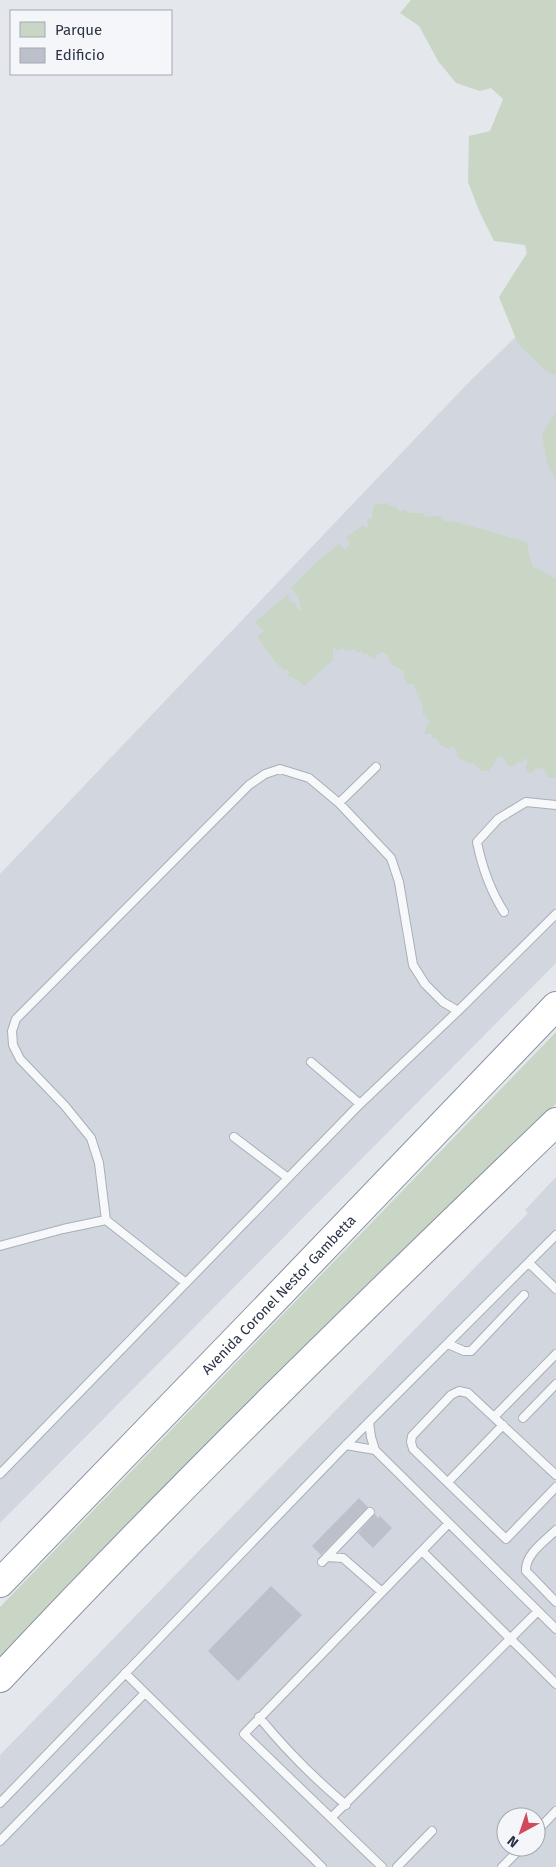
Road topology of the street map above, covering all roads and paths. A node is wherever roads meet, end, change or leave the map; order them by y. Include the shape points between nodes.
1 (376, 767) dead end
2 (339, 803) junction
3 (556, 804) edge
4 (504, 912) dead end
5 (556, 914) edge
6 (556, 1006) edge
7 (458, 1011) junction
8 (311, 1062) dead end
9 (360, 1104) junction
10 (556, 1122) edge
11 (234, 1137) dead end
12 (288, 1178) junction
13 (106, 1220) junction
14 (556, 1235) edge
15 (0, 1246) edge
16 (529, 1264) junction
17 (186, 1283) junction
18 (556, 1289) edge
19 (524, 1295) dead end
20 (448, 1344) junction
21 (556, 1354) edge
22 (556, 1384) edge
23 (494, 1417) junction
24 (523, 1418) dead end
25 (369, 1422) junction
26 (503, 1425) junction
27 (346, 1445) junction
28 (375, 1450) junction
29 (0, 1474) edge
30 (556, 1476) edge
31 (448, 1482) junction
32 (556, 1487) edge
33 (370, 1512) dead end
34 (449, 1523) junction
35 (556, 1530) edge
36 (343, 1540) junction
37 (422, 1551) junction
38 (343, 1558) junction
39 (0, 1582) edge
40 (382, 1592) junction
41 (556, 1602) edge
42 (538, 1611) junction
43 (556, 1630) edge
44 (511, 1638) junction
45 (125, 1673) junction
46 (0, 1678) edge
47 (556, 1684) edge
48 (145, 1693) junction
49 (259, 1717) junction
50 (0, 1802) edge
51 (346, 1805) junction
52 (556, 1811) edge
53 (332, 1817) junction
54 (546, 1822) edge
55 (432, 1831) dead end
56 (0, 1841) edge
57 (512, 1857) edge
58 (322, 1867) edge
59 (382, 1867) edge
60 (396, 1867) edge
61 (502, 1867) edge

1 - 2 lane
2 - 7 lane via 390,858 399,882 413,965 424,984
2 - 13 lane via 309,778 295,772 280,769 265,774 249,785 16,1019 12,1031 13,1045 20,1060 91,1138 99,1163
3 - 4 lane via 526,802 498,819 477,842 483,871
5 - 7 lane
6 - 39 highway, Avenida Coronel Nestor Gambetta
7 - 9 lane
8 - 9 lane
9 - 12 lane
10 - 46 highway via 203,1468
11 - 12 lane
12 - 17 lane
13 - 15 lane
13 - 17 lane
14 - 16 lane
16 - 18 lane
16 - 20 lane
17 - 29 lane
19 - 20 lane via 471,1350 464,1351
20 - 25 lane
21 - 23 lane
22 - 24 lane
23 - 26 lane
23 - 31 lane via 468,1392 459,1391 412,1436 413,1449
25 - 27 lane
25 - 28 lane
26 - 30 lane
26 - 31 lane
27 - 28 lane
27 - 45 lane
28 - 34 lane
31 - 32 lane via 506,1539
33 - 36 lane
34 - 37 lane
34 - 42 lane
35 - 41 lane via 528,1559 526,1572
36 - 38 lane
36 - 38 lane via 324,1560
37 - 40 lane
37 - 44 lane
38 - 40 lane
40 - 49 lane
42 - 43 lane
42 - 44 lane
44 - 47 lane
44 - 51 lane
45 - 48 lane
45 - 50 lane
48 - 56 lane
48 - 58 lane
49 - 51 lane
49 - 53 lane via 244,1734
51 - 53 lane
52 - 54 lane
53 - 59 lane
55 - 60 lane
57 - 61 lane

